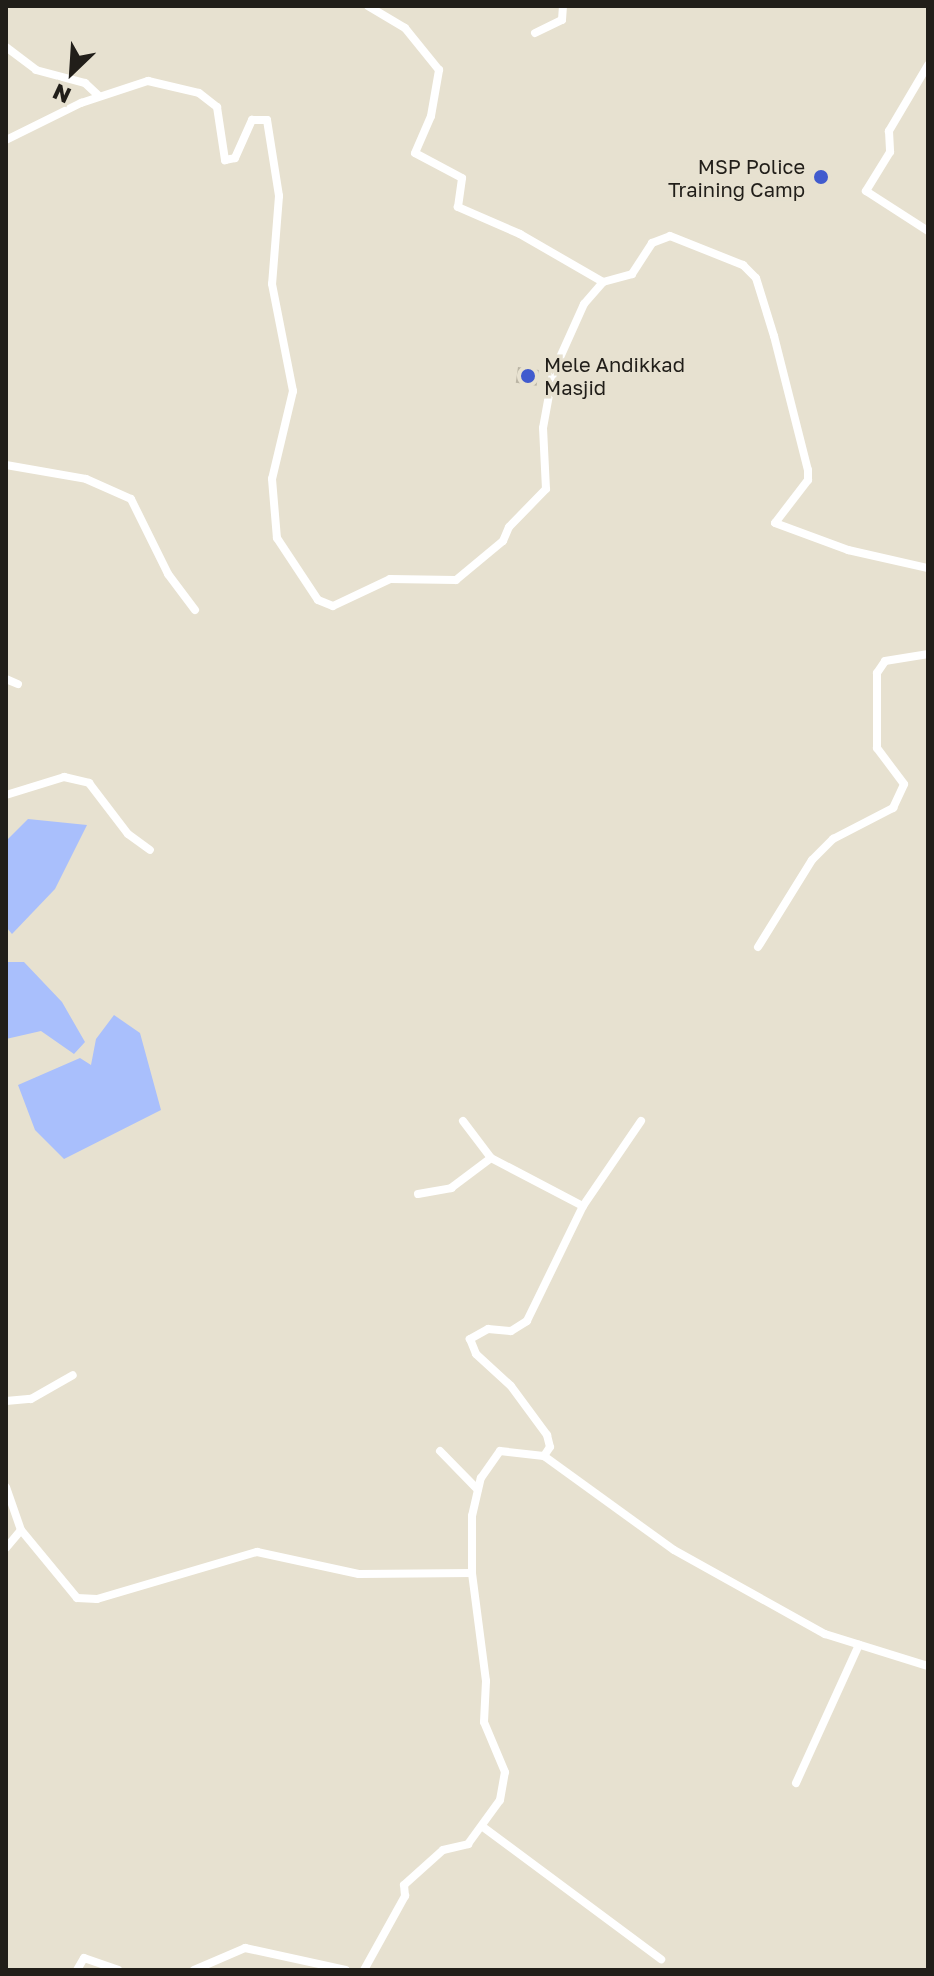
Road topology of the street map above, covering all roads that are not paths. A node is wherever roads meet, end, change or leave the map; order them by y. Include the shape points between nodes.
1 (368, 6) edge
2 (563, 6) edge
3 (535, 33) dead end
4 (6, 47) edge
5 (928, 65) edge
6 (99, 96) junction
7 (6, 140) edge
8 (928, 231) edge
9 (603, 282) junction
10 (6, 465) edge
11 (928, 568) edge
12 (195, 610) dead end
13 (928, 654) edge
14 (6, 679) edge
15 (18, 684) dead end
16 (6, 795) edge
17 (150, 850) dead end
18 (758, 947) dead end
19 (463, 1121) dead end
20 (641, 1121) dead end
21 (491, 1158) junction
22 (418, 1194) dead end
23 (583, 1206) junction
24 (73, 1375) dead end
25 (6, 1401) edge
26 (440, 1451) dead end
27 (544, 1456) junction
28 (6, 1487) edge
29 (478, 1490) junction
30 (21, 1530) junction
31 (6, 1548) edge
32 (472, 1573) junction
33 (859, 1645) junction
34 (928, 1666) edge
35 (796, 1783) dead end
36 (483, 1827) junction
37 (661, 1959) dead end
38 (77, 1970) edge
39 (118, 1970) edge
40 (194, 1970) edge
41 (346, 1970) edge
42 (364, 1970) edge

1 - 9 street via 405,28 439,70 431,116 415,153 462,178 458,207
2 - 3 street via 562,20
4 - 6 street via 36,70 85,83
5 - 8 street via 889,131 890,152 866,191
6 - 7 street
6 - 9 street via 148,81 199,93 217,107 220,148 229,161 252,120 270,124 279,196 272,284 293,391 272,479 274,521 277,538 318,600 333,606 390,579 456,580 524,517 546,489 543,428 553,373 584,304
9 - 11 street via 632,274 652,243 670,236 743,265 756,278 808,470 808,480 775,523 848,550
10 - 12 street via 86,479 131,499 168,574
13 - 18 street via 892,658 877,673 877,748 904,784 893,808 833,839 812,860
14 - 15 street
16 - 17 street via 64,777 89,783 128,834
19 - 21 street
20 - 23 street
21 - 22 street via 451,1188
21 - 23 street
23 - 27 street via 527,1321 511,1331 488,1329 470,1339 476,1354 511,1386 547,1435 550,1447
24 - 25 street via 31,1399
26 - 29 street
27 - 29 street via 500,1451
27 - 33 street via 674,1550 825,1634
28 - 30 street
29 - 32 street
30 - 31 street
30 - 32 street via 77,1598 128,1592 257,1552 359,1574
32 - 36 street via 486,1681 484,1722 505,1772 500,1800
33 - 34 street
33 - 35 street
36 - 37 street
36 - 42 street via 468,1844 419,1867
38 - 39 street via 84,1958
40 - 41 street via 245,1948

